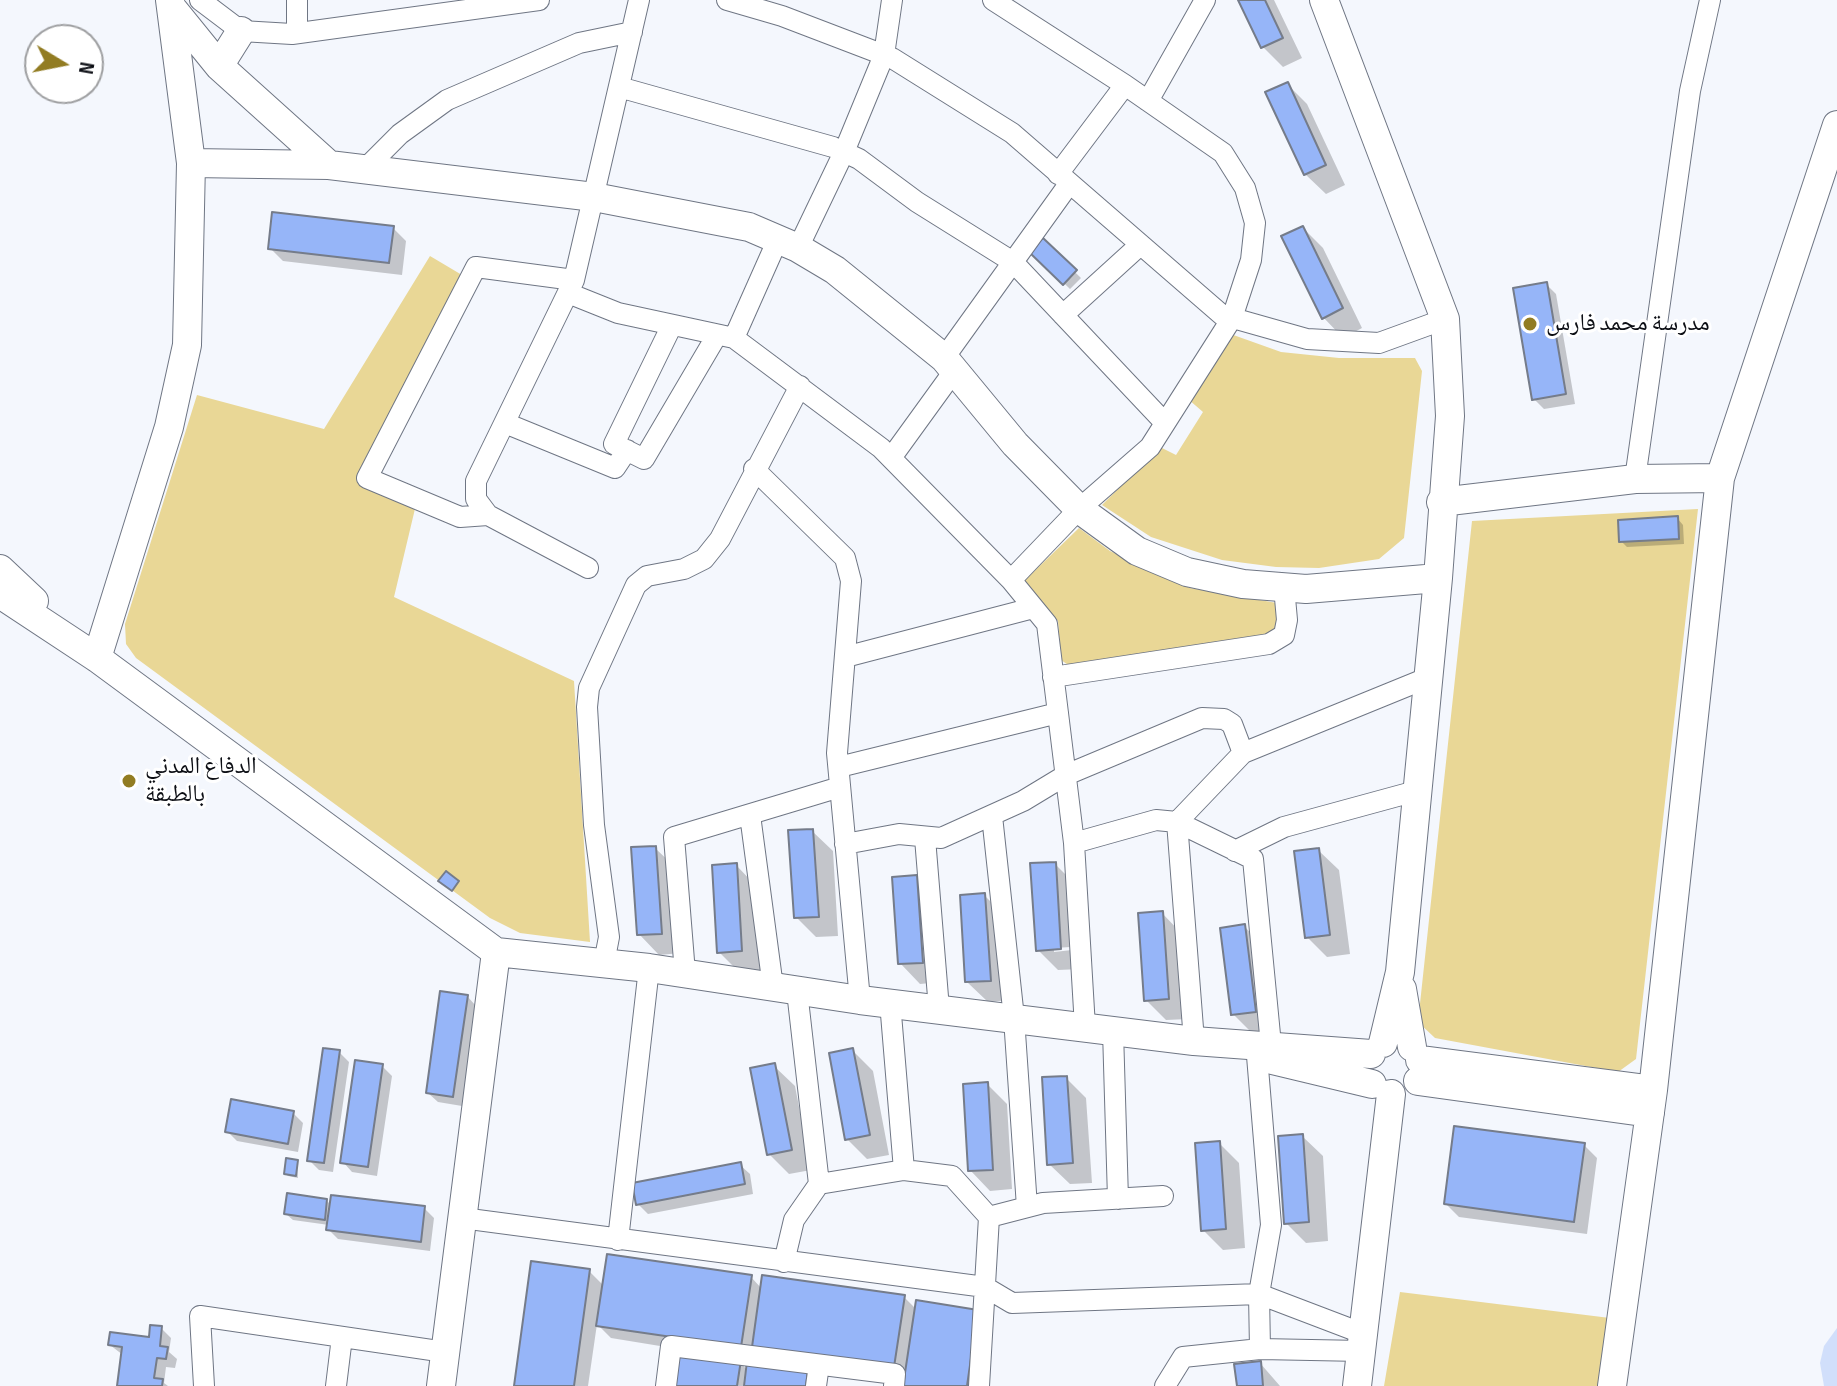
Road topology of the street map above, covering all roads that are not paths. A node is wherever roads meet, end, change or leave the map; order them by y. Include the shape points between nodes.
1 (200, 0) edge
2 (297, 0) edge
3 (639, 0) edge
4 (727, 0) edge
5 (892, 0) edge
6 (993, 0) edge
7 (1205, 0) edge
8 (1324, 0) edge
9 (1710, 0) edge
10 (528, 1) edge
11 (171, 4) edge
12 (241, 31) junction
13 (632, 32) junction
14 (297, 33) junction
15 (884, 55) junction
16 (219, 66) junction
17 (1125, 85) junction
18 (619, 87) junction
19 (1148, 101) junction
20 (1837, 125) edge
21 (844, 152) junction
22 (191, 163) junction
23 (329, 165) junction
24 (365, 169) junction
25 (1064, 179) junction
26 (594, 197) junction
27 (788, 244) junction
28 (1140, 245) junction
29 (1013, 262) junction
30 (571, 286) junction
31 (1063, 315) junction
32 (1232, 318) junction
33 (1445, 319) junction
34 (672, 325) junction
35 (725, 336) junction
36 (949, 365) junction
37 (800, 386) junction
38 (505, 423) junction
39 (1165, 423) junction
40 (627, 450) junction
41 (891, 458) junction
42 (754, 469) junction
43 (1720, 478) junction
44 (1635, 479) junction
45 (1441, 502) junction
46 (1079, 509) junction
47 (488, 515) junction
48 (588, 568) dead end
49 (0, 569) edge
50 (1438, 578) junction
51 (1011, 580) junction
52 (1284, 587) junction
53 (0, 594) edge
54 (1033, 608) junction
55 (845, 657) junction
56 (97, 658) junction
57 (1053, 677) junction
58 (1427, 678) junction
59 (1058, 713) junction
60 (1243, 753) junction
61 (1066, 775) junction
62 (839, 777) junction
63 (1416, 791) junction
64 (750, 815) junction
65 (992, 816) junction
66 (1177, 822) junction
67 (925, 838) junction
68 (1074, 843) junction
69 (845, 844) junction
70 (1235, 851) junction
71 (496, 952) junction
72 (604, 963) junction
73 (649, 968) junction
74 (1400, 972) junction
75 (685, 973) junction
76 (785, 989) junction
77 (860, 1000) junction
78 (890, 1002) junction
79 (939, 1009) junction
80 (1014, 1018) junction
81 (1085, 1027) junction
82 (1113, 1031) junction
83 (1194, 1041) junction
84 (1377, 1048) junction
85 (1264, 1051) junction
86 (1416, 1063) junction
87 (1381, 1089) junction
88 (1652, 1101) junction
89 (904, 1170) junction
90 (819, 1184) junction
91 (1163, 1196) dead end
92 (1118, 1199) junction
93 (1027, 1207) junction
94 (989, 1217) junction
95 (462, 1218) junction
96 (618, 1240) junction
97 (784, 1262) junction
98 (985, 1287) junction
99 (1259, 1294) junction
100 (342, 1337) junction
101 (1363, 1342) junction
102 (1260, 1349) junction
103 (445, 1352) junction
104 (819, 1365) junction
105 (204, 1386) edge
106 (336, 1386) edge
107 (441, 1386) edge
108 (666, 1386) edge
109 (816, 1386) edge
110 (894, 1386) edge
111 (979, 1386) edge
112 (1165, 1386) edge
113 (1357, 1386) edge
114 (1612, 1386) edge

1 - 12 street
2 - 14 street
3 - 13 street
4 - 15 street
5 - 15 street
6 - 17 street
7 - 19 street
8 - 33 main road
9 - 44 street via 1690,91
10 - 14 street
11 - 16 main road
11 - 22 main road
12 - 14 street
12 - 16 main road
13 - 18 street
13 - 24 street via 579,43 447,100 400,134
15 - 21 street
15 - 25 street via 1012,133
16 - 23 main road
17 - 19 street
17 - 25 street
18 - 21 street
18 - 26 street
19 - 32 street via 1223,153 1245,188 1255,223 1251,260
20 - 43 main road
21 - 27 street
21 - 29 street
22 - 23 main road
22 - 56 main road via 187,345 169,427
23 - 24 main road
24 - 26 main road
25 - 28 street
25 - 29 street
26 - 27 main road via 749,227
26 - 30 street
27 - 35 street
27 - 36 main road via 835,270
28 - 31 street
28 - 32 street
29 - 31 street
29 - 36 street
30 - 34 street via 618,313
30 - 38 street
30 - 47 street via 476,267 367,478 460,517
31 - 39 street
32 - 33 street via 1307,339 1379,343
32 - 39 street
33 - 45 main road via 1450,416
34 - 35 street
34 - 40 street via 614,444
35 - 37 street
35 - 40 street via 644,459
36 - 41 street
36 - 46 main road
37 - 41 street
37 - 42 street
38 - 40 street via 615,468
38 - 47 street via 476,481 476,499
39 - 46 street via 1150,447
41 - 51 street
42 - 55 street via 845,558 851,581
42 - 72 street via 720,539 704,559 647,576 636,585 589,688 594,825 609,937
43 - 44 main road
43 - 88 main road
44 - 45 main road
45 - 50 main road
46 - 51 street
46 - 52 main road via 1137,551 1187,572
47 - 48 street
49 - 56 main road
50 - 52 main road
50 - 58 main road
51 - 54 street
52 - 57 street via 1284,635 1269,644
53 - 56 main road
54 - 55 street
54 - 57 street via 1047,624
55 - 62 street
56 - 71 main road
57 - 59 street
58 - 60 street
58 - 63 main road
59 - 61 street
59 - 62 street
60 - 61 street via 1232,724 1202,718
60 - 66 street
61 - 65 street
61 - 68 street
62 - 64 street
62 - 69 street
63 - 70 street via 1284,827
63 - 74 main road
64 - 75 street via 674,837
64 - 76 street
65 - 67 street via 941,838
65 - 80 street
66 - 68 street via 1135,823
66 - 70 street
66 - 83 street
67 - 69 street via 899,834
67 - 79 street
68 - 81 street
69 - 77 street
70 - 85 street via 1253,859
71 - 72 main road
71 - 95 main road
72 - 73 main road
73 - 75 main road
73 - 96 street
74 - 84 main road
74 - 86 main road
75 - 76 main road
76 - 77 main road
76 - 90 street
77 - 78 main road
78 - 79 main road
78 - 89 street
79 - 80 main road
80 - 81 main road
80 - 93 street
81 - 82 main road
82 - 83 main road
82 - 92 street
83 - 85 main road
84 - 85 main road
84 - 86 main road via 1398,1041
84 - 87 main road via 1367,1069
85 - 87 main road
85 - 99 street via 1271,1225
86 - 87 main road via 1405,1093
86 - 88 main road
87 - 101 main road
88 - 114 main road
89 - 90 street
89 - 94 street via 952,1176
90 - 97 street via 794,1220
91 - 92 street
92 - 93 street
93 - 94 street
94 - 98 street
95 - 96 street
95 - 103 main road
96 - 97 street
97 - 98 street
98 - 99 street via 1012,1303
98 - 111 street
99 - 101 street
99 - 102 street
100 - 103 street
100 - 105 street via 200,1316
100 - 106 street
101 - 102 street
101 - 113 main road
102 - 112 street via 1183,1357
103 - 107 main road
104 - 108 street via 671,1346
104 - 109 street
104 - 110 street via 895,1374

